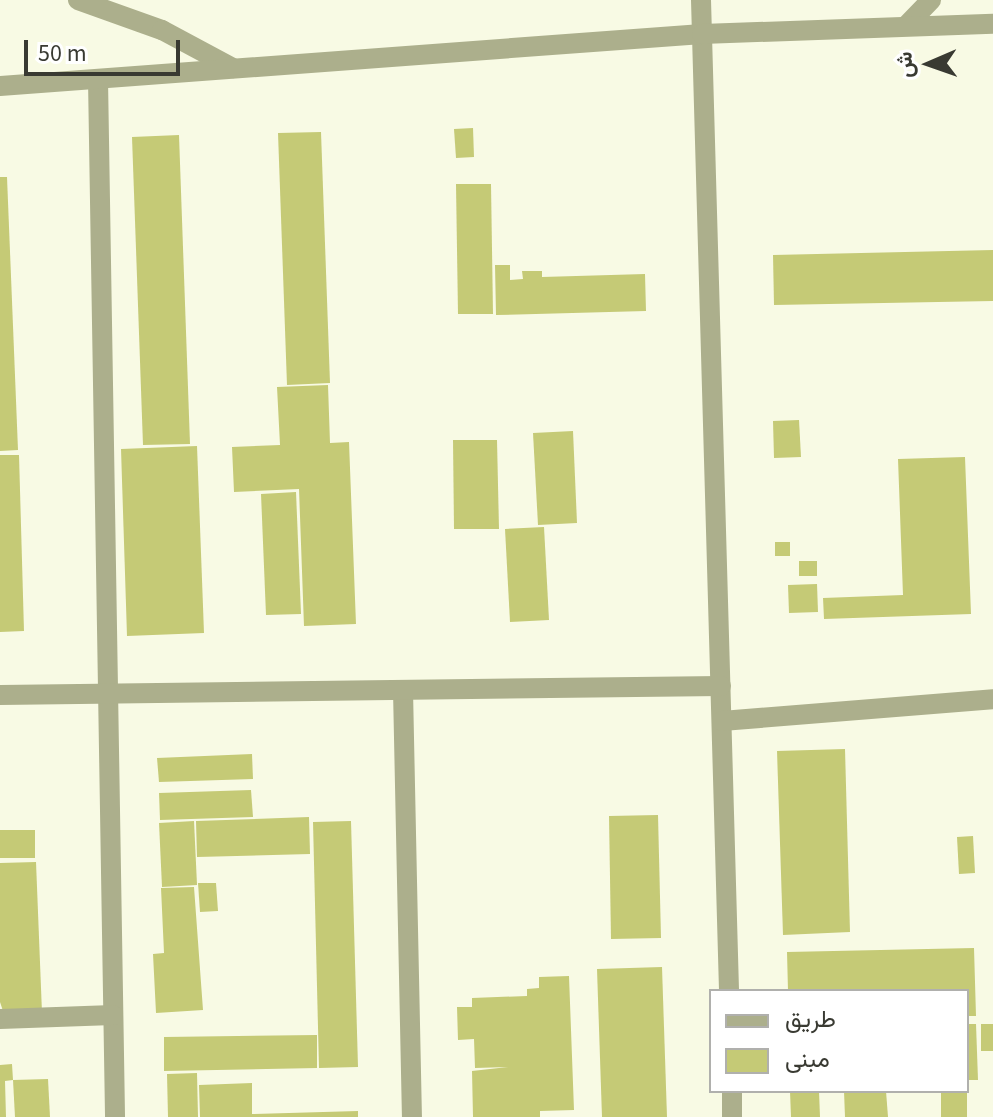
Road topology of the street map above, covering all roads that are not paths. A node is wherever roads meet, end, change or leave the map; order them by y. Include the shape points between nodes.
1 (78, 0) edge
2 (701, 0) edge
3 (931, 0) edge
4 (993, 24) edge
5 (906, 26) junction
6 (702, 34) junction
7 (233, 68) junction
8 (98, 79) junction
9 (0, 86) edge
10 (721, 686) junction
11 (403, 690) junction
12 (107, 693) junction
13 (0, 695) edge
14 (993, 699) edge
15 (722, 721) junction
16 (729, 989) edge
17 (113, 1015) junction
18 (0, 1019) edge
19 (732, 1093) edge
20 (115, 1117) edge
21 (412, 1117) edge
22 (732, 1117) edge

1 - 7 street via 162,30
2 - 6 street
3 - 5 street
4 - 5 street
5 - 6 street
6 - 7 street
6 - 10 street
7 - 8 street
8 - 9 street
8 - 12 street
10 - 11 street
10 - 15 street
11 - 12 street
11 - 21 street
12 - 13 street
12 - 17 street
14 - 15 street
15 - 16 street
17 - 18 street
17 - 20 street
19 - 22 street

